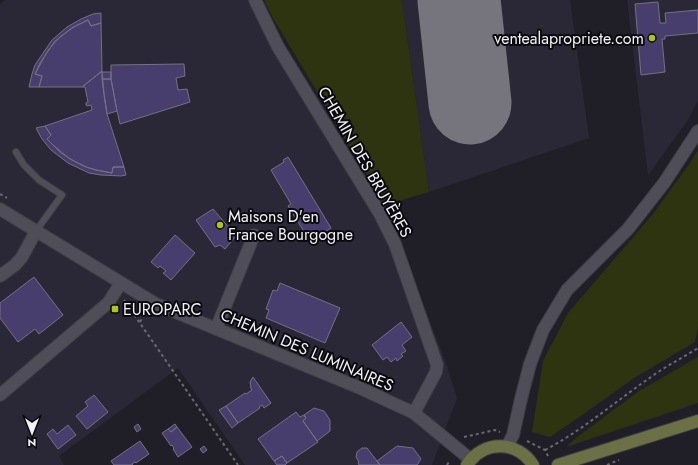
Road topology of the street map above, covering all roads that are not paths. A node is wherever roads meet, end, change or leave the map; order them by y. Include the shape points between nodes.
1 (254, 0) edge
2 (698, 131) edge
3 (16, 152) dead end
4 (0, 209) edge
5 (36, 231) junction
6 (254, 235) dead end
7 (0, 276) edge
8 (121, 283) junction
9 (216, 329) junction
10 (0, 395) edge
11 (414, 413) junction
12 (698, 421) edge
13 (507, 446) junction
14 (468, 462) edge
15 (533, 465) edge
16 (558, 465) edge

1 - 11 street, CHEMIN DES BRUYÈRES via 278,46 380,214 395,244 437,365 436,372
2 - 13 street via 664,183 628,229 567,290 543,330 530,364 513,435
3 - 5 lane via 24,165 39,180 62,195
4 - 5 street, CHEMIN DES LUMINAIRES
5 - 7 street via 22,257
5 - 8 street, CHEMIN DES LUMINAIRES
6 - 9 street
8 - 9 street, CHEMIN DES LUMINAIRES via 156,304
8 - 10 street via 108,304
9 - 11 street, CHEMIN DES LUMINAIRES
11 - 14 street, CHEMIN DES LUMINAIRES
12 - 16 street
13 - 14 street via 494,446 482,450
13 - 15 street via 530,459

